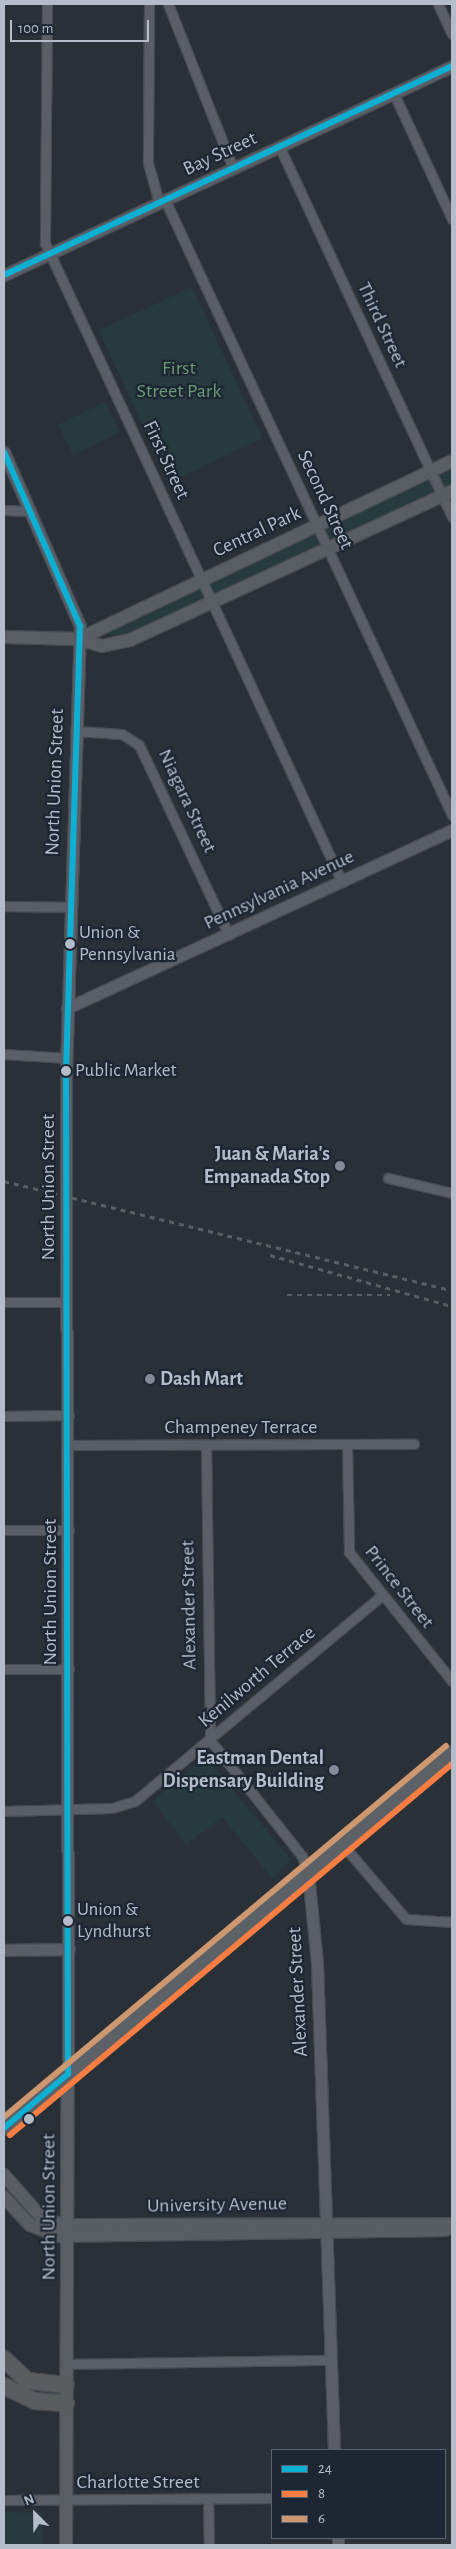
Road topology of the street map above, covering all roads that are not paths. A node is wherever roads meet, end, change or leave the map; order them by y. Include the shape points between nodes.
1 (47, 4) edge
2 (149, 4) edge
3 (168, 4) edge
4 (438, 4) edge
5 (452, 34) edge
6 (452, 66) edge
7 (394, 94) junction
8 (280, 148) junction
9 (233, 168) junction
10 (162, 202) junction
11 (452, 219) edge
12 (50, 254) junction
13 (4, 275) edge
14 (4, 452) edge
15 (452, 461) edge
16 (431, 471) junction
17 (447, 493) edge
18 (4, 510) edge
19 (31, 510) junction
20 (452, 516) edge
21 (317, 525) junction
22 (328, 548) junction
23 (202, 578) junction
24 (213, 601) junction
25 (4, 637) edge
26 (79, 639) junction
27 (75, 731) junction
28 (452, 815) edge
29 (452, 830) edge
30 (342, 882) junction
31 (4, 906) edge
32 (70, 907) junction
33 (229, 935) junction
34 (67, 1008) junction
35 (4, 1054) edge
36 (67, 1058) junction
37 (388, 1178) dead end
38 (452, 1193) edge
39 (4, 1302) edge
40 (67, 1302) junction
41 (69, 1415) junction
42 (4, 1416) edge
43 (347, 1444) junction
44 (414, 1444) dead end
45 (206, 1445) junction
46 (69, 1446) junction
47 (4, 1530) edge
48 (69, 1530) junction
49 (382, 1595) junction
50 (4, 1669) edge
51 (69, 1669) junction
52 (452, 1680) edge
53 (210, 1740) junction
54 (452, 1753) edge
55 (71, 1809) junction
56 (4, 1811) edge
57 (343, 1844) junction
58 (308, 1873) junction
59 (452, 1922) edge
60 (69, 1949) junction
61 (4, 1950) edge
62 (68, 2074) junction
63 (4, 2128) edge
64 (4, 2175) edge
65 (4, 2197) edge
66 (452, 2224) edge
67 (326, 2228) junction
68 (452, 2229) edge
69 (67, 2231) junction
70 (4, 2359) edge
71 (332, 2360) junction
72 (66, 2364) junction
73 (66, 2385) junction
74 (4, 2386) edge
75 (66, 2403) junction
76 (334, 2449) edge
77 (271, 2498) edge
78 (208, 2499) junction
79 (4, 2500) edge
80 (66, 2500) junction
81 (66, 2545) edge
82 (209, 2545) edge

1 - 12 street, First Street via 44,170 45,243
2 - 10 street, Second Street via 148,163
3 - 9 street
4 - 5 street
6 - 7 street, Bay Street
7 - 8 street, Bay Street
7 - 11 street
8 - 9 street, Bay Street
8 - 16 street, Third Street
9 - 10 street, Bay Street
10 - 12 street, Bay Street
10 - 21 street, Second Street
12 - 13 street, Bay Street
12 - 23 street, First Street
14 - 19 street
15 - 16 main road, Central Park
16 - 17 street, Third Street
16 - 21 main road, Central Park
17 - 20 street, Third Street
17 - 22 main road, Central Park
18 - 19 street
19 - 26 street via 77,615
21 - 22 street, Second Street
21 - 23 main road, Central Park
22 - 24 main road, Central Park
22 - 28 street, Second Street
23 - 24 street, First Street
23 - 26 main road, Central Park
24 - 26 main road, Central Park via 111,645
24 - 30 street, First Street
25 - 26 main road, Central Park
26 - 27 street, North Union Street
27 - 32 street, North Union Street
27 - 33 street, Niagara Street via 122,734 139,745
29 - 30 street, Pennsylvania Avenue
30 - 33 street, Pennsylvania Avenue
31 - 32 street
32 - 34 street, North Union Street
33 - 34 street, Pennsylvania Avenue
34 - 36 street, North Union Street
35 - 36 street
36 - 40 street, North Union Street
37 - 38 street
39 - 40 street
40 - 41 street, North Union Street
41 - 42 street
41 - 46 street, North Union Street
43 - 44 street, Champeney Terrace
43 - 45 street, Champeney Terrace
43 - 49 street, Prince Street via 348,1546
45 - 46 street, Champeney Terrace
45 - 53 street, Alexander Street
46 - 48 street, North Union Street
47 - 48 street
48 - 51 street, North Union Street
49 - 52 street, Prince Street
49 - 53 street, Kenilworth Terrace
50 - 51 street
51 - 55 street, North Union Street
53 - 55 street, Kenilworth Terrace via 135,1801 112,1808
53 - 58 street, Alexander Street via 302,1856
54 - 57 main road
55 - 56 street, Kenilworth Terrace
55 - 60 street, North Union Street
57 - 58 main road
57 - 59 street via 406,1919
58 - 62 main road
58 - 67 street, Alexander Street via 316,1963
60 - 61 street
60 - 62 street, North Union Street
62 - 63 main road
62 - 69 main road, North Union Street
64 - 69 main road, University Avenue via 42,2218
65 - 69 main road, University Avenue via 34,2228
66 - 67 main road, University Avenue
67 - 68 main road, University Avenue
67 - 69 main road, University Avenue
67 - 71 street, Alexander Street
69 - 72 main road, North Union Street
70 - 73 highway via 28,2381
71 - 72 street
71 - 76 street, Alexander Street
72 - 73 main road, North Union Street
73 - 75 main road, North Union Street
74 - 75 highway via 35,2401
75 - 80 main road, North Union Street
77 - 78 street, Charlotte Street
78 - 80 street, Charlotte Street
78 - 82 street
79 - 80 street, Charlotte Street
80 - 81 main road, North Union Street

